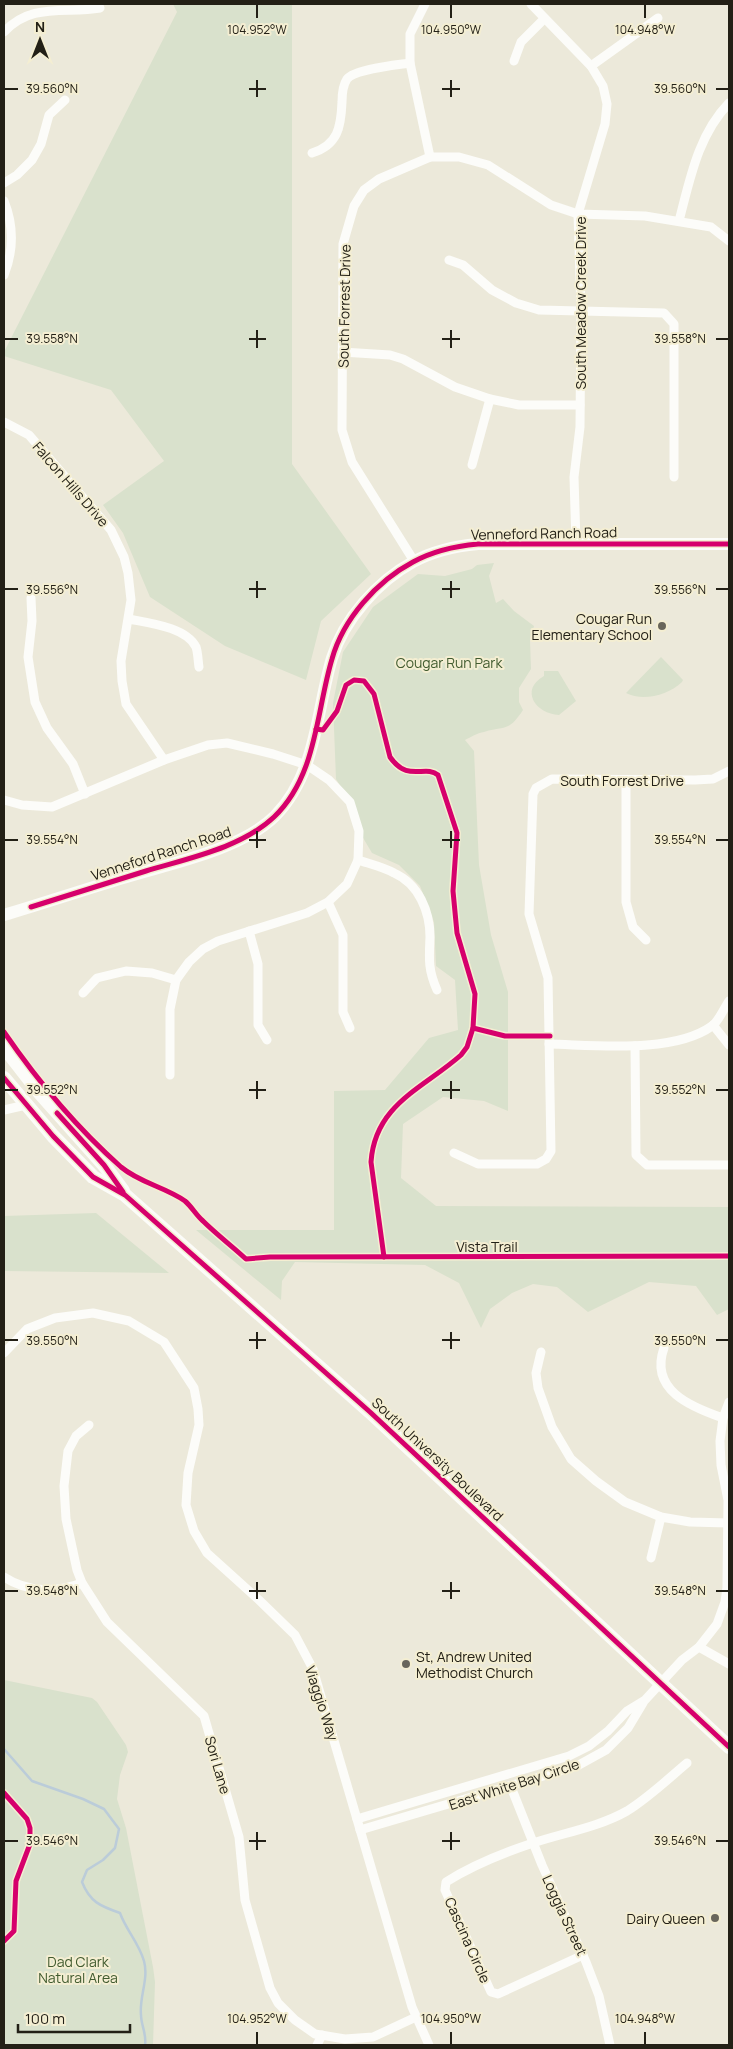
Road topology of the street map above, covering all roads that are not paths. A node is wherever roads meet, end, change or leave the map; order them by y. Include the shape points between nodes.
1 (425, 4) edge
2 (531, 4) edge
3 (100, 8) dead end
4 (658, 18) dead end
5 (544, 19) junction
6 (4, 32) edge
7 (514, 61) dead end
8 (410, 63) junction
9 (591, 66) junction
10 (65, 100) dead end
11 (729, 103) edge
12 (312, 153) dead end
13 (430, 157) junction
14 (4, 183) edge
15 (4, 201) edge
16 (578, 214) junction
17 (679, 221) junction
18 (8, 228) edge
19 (729, 241) edge
20 (449, 260) dead end
21 (4, 275) edge
22 (581, 310) junction
23 (342, 352) junction
24 (490, 399) junction
25 (580, 405) junction
26 (4, 422) edge
27 (472, 465) dead end
28 (674, 477) dead end
29 (576, 543) junction
30 (729, 544) edge
31 (414, 561) junction
32 (31, 598) dead end
33 (129, 619) junction
34 (199, 667) dead end
35 (164, 760) junction
36 (307, 765) junction
37 (729, 771) edge
38 (626, 780) junction
39 (85, 794) junction
40 (4, 800) edge
41 (358, 860) junction
42 (328, 902) junction
43 (4, 915) edge
44 (249, 931) junction
45 (646, 940) dead end
46 (176, 980) junction
47 (437, 990) dead end
48 (83, 993) dead end
49 (729, 1001) edge
50 (713, 1025) junction
51 (350, 1028) dead end
52 (267, 1040) dead end
53 (549, 1044) junction
54 (729, 1045) edge
55 (635, 1046) junction
56 (4, 1047) edge
57 (170, 1075) dead end
58 (6, 1087) edge
59 (26, 1105) junction
60 (4, 1110) edge
61 (88, 1148) junction
62 (454, 1153) dead end
63 (729, 1165) edge
64 (125, 1195) junction
65 (664, 1348) dead end
66 (541, 1352) dead end
67 (4, 1353) edge
68 (729, 1402) edge
69 (723, 1418) junction
70 (88, 1425) dead end
71 (661, 1517) junction
72 (729, 1523) edge
73 (651, 1558) dead end
74 (4, 1577) edge
75 (82, 1583) junction
76 (699, 1646) junction
77 (729, 1664) edge
78 (661, 1683) junction
79 (645, 1700) junction
80 (729, 1747) edge
81 (686, 1763) dead end
82 (511, 1787) junction
83 (357, 1819) junction
84 (360, 1830) junction
85 (533, 1843) junction
86 (583, 1955) junction
87 (416, 2017) junction
88 (322, 2035) junction
89 (317, 2045) edge
90 (429, 2045) edge
91 (610, 2045) edge

1 - 8 street via 410,34
2 - 5 street, South Meadow Creek Drive
3 - 6 street via 50,10 25,17
4 - 9 street
5 - 7 street via 521,42
5 - 9 street, South Meadow Creek Drive
8 - 12 street via 355,73 347,79 342,92 338,134 326,149
8 - 13 street
9 - 16 street, South Meadow Creek Drive via 603,86 607,104 605,124
10 - 14 street via 49,115 41,144 32,160
11 - 17 street via 716,117 698,152
13 - 16 street, South Forrest Drive via 459,157 488,165 550,206
13 - 23 street, South Forrest Drive via 379,178 364,190 354,206 343,244
15 - 18 street
16 - 17 street, South Forrest Drive via 637,215
16 - 22 street, South Meadow Creek Drive
17 - 19 street, South Forrest Drive via 711,228
18 - 21 street via 11,251
20 - 22 street via 463,265 492,290 516,303 539,310
22 - 25 street, South Meadow Creek Drive
22 - 28 street via 664,313 674,324
23 - 24 street via 403,359 455,386
23 - 31 street, South Forrest Drive via 342,430 352,462
24 - 25 street via 519,405
24 - 27 street
25 - 29 street, South Meadow Creek Drive via 574,477
26 - 33 street, Falcon Hills Drive via 29,435 111,530 128,573
29 - 30 street, Venneford Ranch Road
29 - 31 street, Venneford Ranch Road via 462,546
31 - 36 street, Venneford Ranch Road via 371,595 343,634 332,658
32 - 39 street via 28,657 35,702 47,728 73,764
33 - 34 street via 181,633 196,647
33 - 35 street, Falcon Hills Drive via 121,661 126,704
35 - 36 street via 208,745 227,743
35 - 39 street
36 - 41 street via 329,780 350,802 360,831
36 - 43 street, Venneford Ranch Road via 284,806 244,838
37 - 38 street, South Forrest Drive via 713,779
38 - 45 street via 626,902 633,927
38 - 53 street, South Forrest Drive via 552,779 536,788 533,794 529,914 548,978
39 - 40 street via 52,807 22,806
41 - 42 street via 347,884
41 - 47 street via 396,873 421,898 430,926 429,974
42 - 44 street via 307,913
42 - 51 street via 343,934 343,1012
44 - 46 street via 203,949
44 - 52 street via 258,964 258,1025
46 - 48 street via 152,973 126,971 97,978
46 - 57 street via 170,1009
49 - 50 street
50 - 54 street
50 - 55 street via 682,1040
53 - 55 street
53 - 62 street, South Forrest Drive via 551,1151 546,1159 537,1164 478,1164
55 - 63 street via 636,1155 647,1165
56 - 61 main road, South University Boulevard
58 - 59 main road, South University Boulevard
58 - 61 main road via 24,1087 62,1133
59 - 60 street
59 - 64 main road, South University Boulevard via 93,1177
61 - 64 main road, South University Boulevard
64 - 78 main road, South University Boulevard via 378,1418
65 - 69 street via 660,1362 663,1376 673,1393 698,1410
66 - 71 street via 536,1373 538,1388 552,1427 571,1459 625,1502
67 - 83 street, Viaggio Way via 27,1329 55,1318 93,1313 129,1321 164,1342 194,1388 198,1409 200,1425 188,1473 186,1505 194,1531 207,1553 294,1635 313,1669
68 - 69 street
69 - 72 street via 720,1452
70 - 75 street, Sori Lane via 76,1436 68,1451 64,1486 66,1519 76,1570
71 - 72 street
71 - 73 street
72 - 76 street via 725,1602 717,1624
74 - 75 street via 40,1590 66,1590
75 - 88 street, Sori Lane via 108,1622 204,1716 239,1837 245,1900 270,1988 278,2003 294,2020
76 - 77 street
76 - 78 street
78 - 79 street
78 - 80 main road, South University Boulevard
79 - 82 street, East White Bay Circle via 628,1728 606,1750 577,1766
79 - 83 street via 627,1711 589,1746 569,1756
81 - 85 street, Cascina Circle via 627,1811
82 - 84 street, East White Bay Circle
82 - 85 street, Loggia Street
83 - 84 street, Viaggio Way
84 - 87 street, Viaggio Way
85 - 86 street, Loggia Street
85 - 86 street, Cascina Circle via 467,1868 446,1882 445,1890 491,1992 498,1994
86 - 91 street, Loggia Street via 599,1996
87 - 88 street, Sori Lane via 373,2037 345,2039
87 - 90 street, Viaggio Way
88 - 89 street

